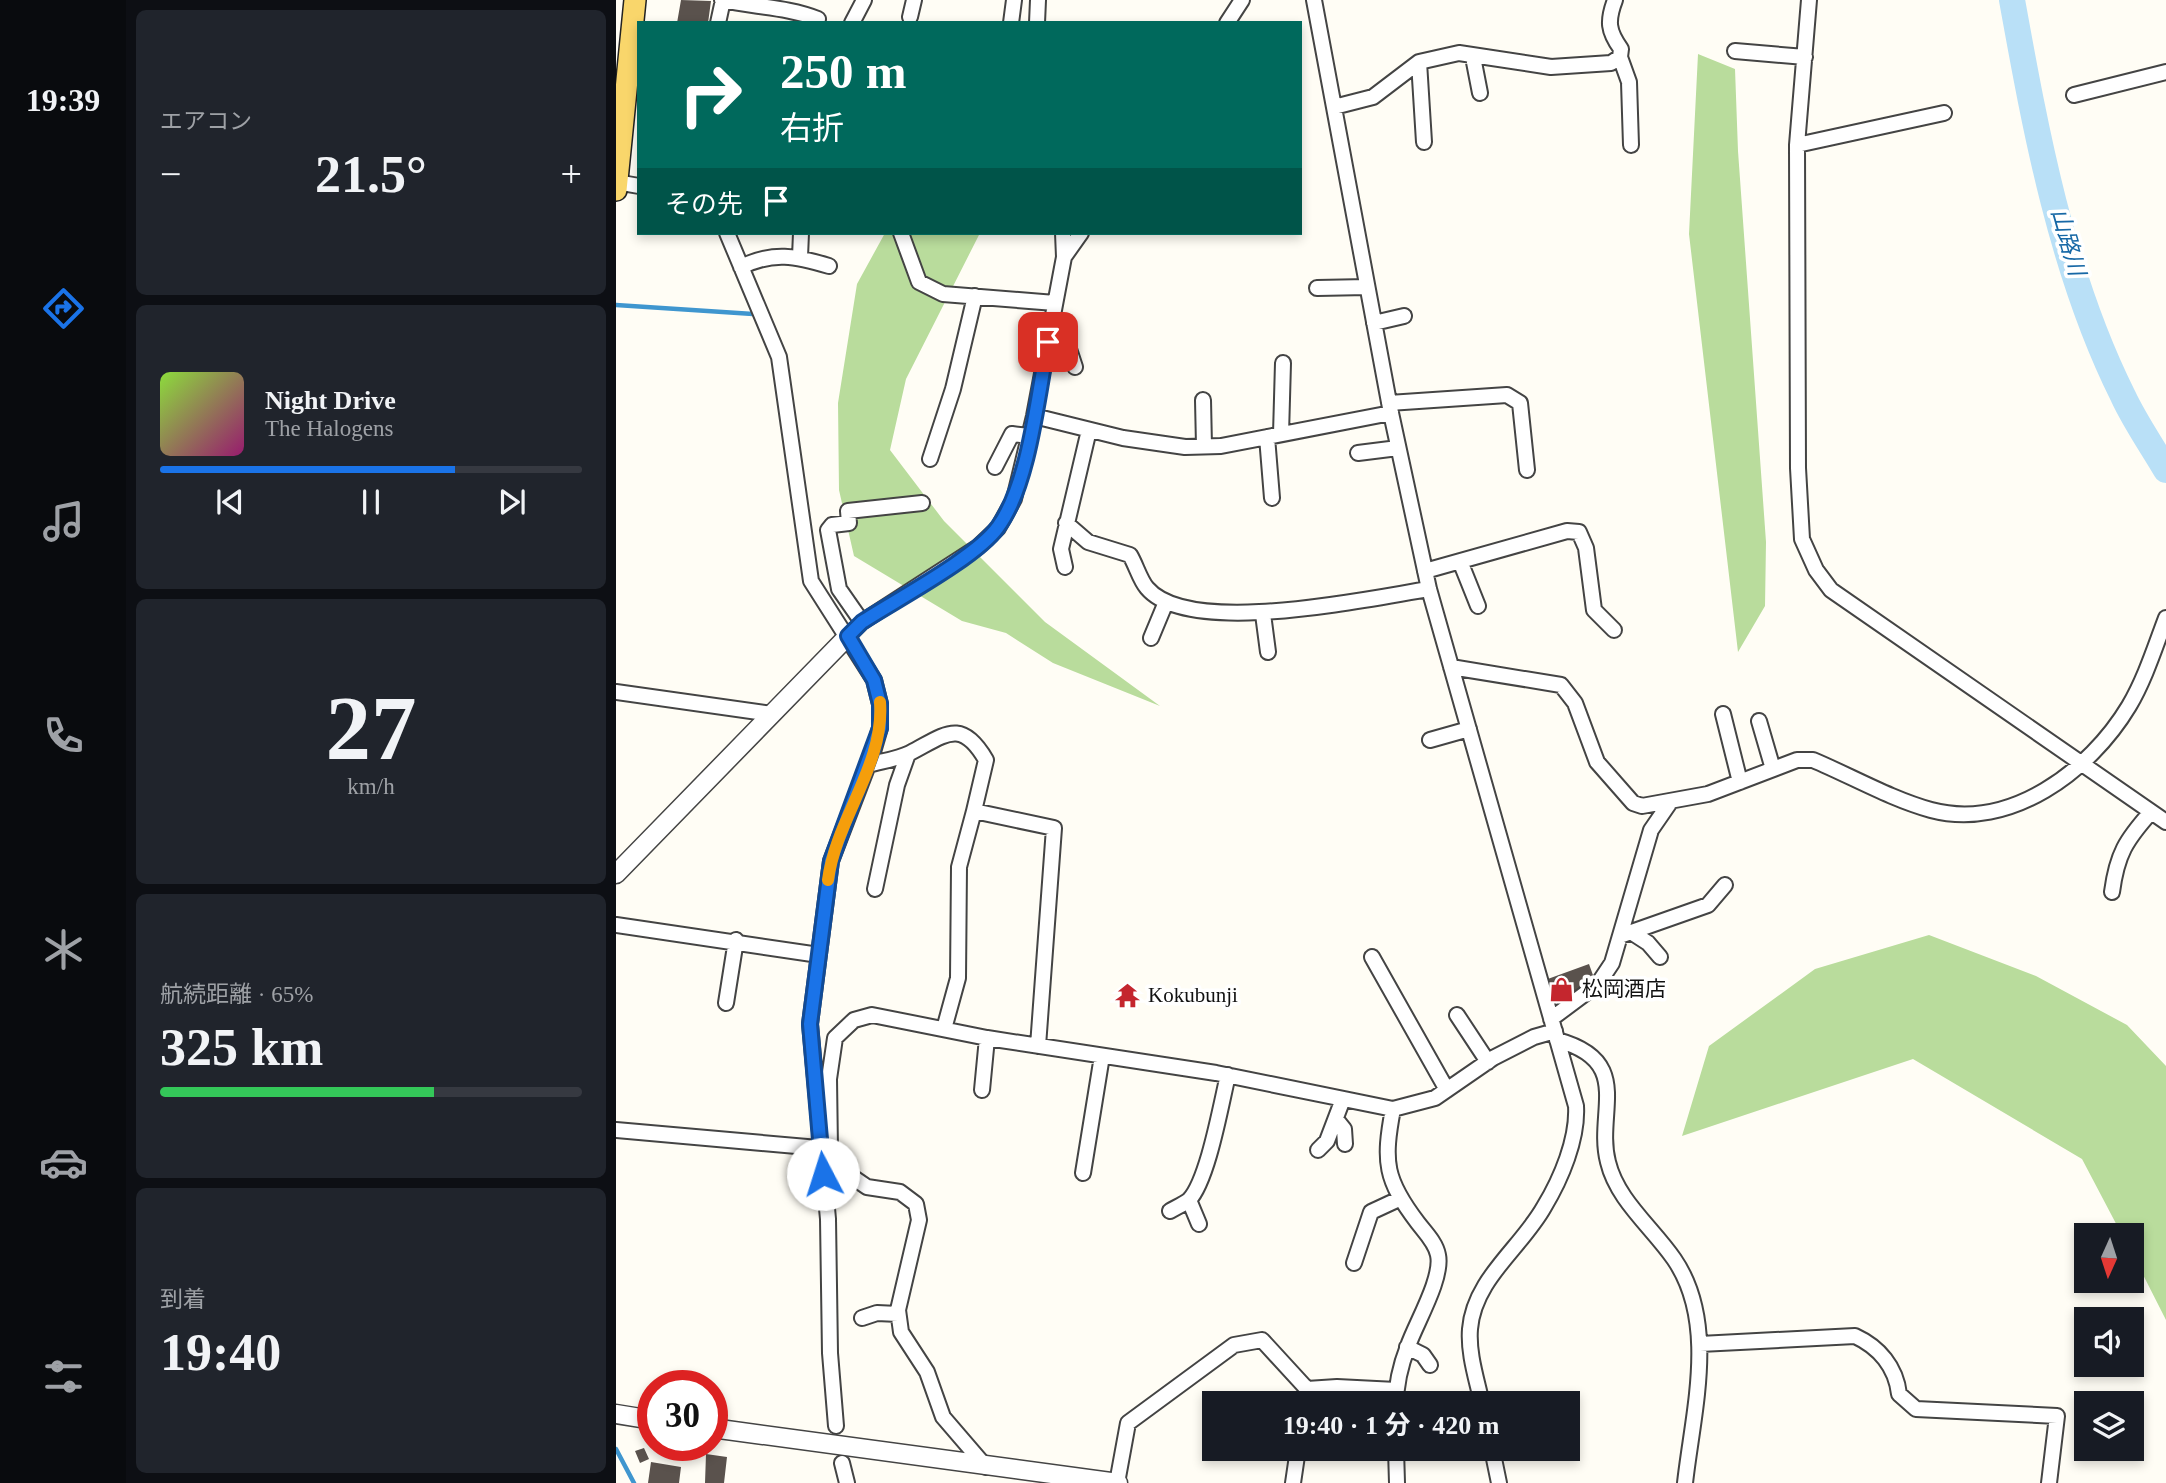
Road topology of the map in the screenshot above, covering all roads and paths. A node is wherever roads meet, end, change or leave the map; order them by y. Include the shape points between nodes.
1 (635, 0) edge
2 (722, 0) edge
3 (864, 0) edge
4 (914, 0) edge
5 (1014, 0) edge
6 (1038, 0) edge
7 (1242, 0) edge
8 (1314, 0) edge
9 (1615, 0) edge
10 (1810, 0) edge
11 (910, 17) dead end
12 (818, 19) dead end
13 (718, 21) edge
14 (853, 21) edge
15 (1011, 21) edge
16 (1037, 21) edge
17 (1228, 21) edge
18 (1735, 51) dead end
19 (1473, 57) junction
20 (1620, 57) junction
21 (1805, 57) junction
22 (1419, 62) junction
23 (2166, 72) edge
24 (1480, 93) dead end
25 (2074, 95) dead end
26 (1334, 107) junction
27 (1944, 113) dead end
28 (1424, 142) dead end
29 (1631, 145) dead end
30 (1797, 145) junction
31 (616, 182) edge
32 (637, 186) edge
33 (616, 190) edge
34 (728, 235) edge
35 (801, 235) edge
36 (902, 235) edge
37 (1063, 235) edge
38 (1080, 235) edge
39 (800, 257) junction
40 (1064, 257) junction
41 (829, 265) dead end
42 (741, 267) junction
43 (1367, 287) junction
44 (1317, 288) dead end
45 (975, 296) junction
46 (1055, 303) junction
47 (1404, 316) dead end
48 (1374, 323) junction
49 (1048, 342) junction
50 (1283, 363) dead end
51 (1076, 367) dead end
52 (1203, 400) dead end
53 (1390, 408) junction
54 (1034, 416) junction
55 (1089, 430) junction
56 (1029, 436) junction
57 (1274, 436) junction
58 (1204, 446) junction
59 (1398, 448) junction
60 (1358, 453) dead end
61 (930, 459) dead end
62 (995, 467) dead end
63 (1527, 470) dead end
64 (1272, 498) dead end
65 (922, 503) dead end
66 (1066, 523) junction
67 (1460, 561) junction
68 (1065, 567) dead end
69 (1425, 571) junction
70 (1429, 589) junction
71 (1166, 602) junction
72 (1478, 607) dead end
73 (1263, 614) junction
74 (2166, 618) edge
75 (862, 622) junction
76 (1614, 630) dead end
77 (848, 636) junction
78 (1151, 638) dead end
79 (1268, 652) dead end
80 (1451, 667) junction
81 (616, 692) edge
82 (772, 714) junction
83 (1723, 714) dead end
84 (1759, 722) dead end
85 (1468, 729) junction
86 (1430, 740) dead end
87 (908, 754) junction
88 (2084, 763) junction
89 (868, 765) junction
90 (1773, 769) junction
91 (1740, 782) junction
92 (1671, 802) junction
93 (974, 811) junction
94 (2151, 812) junction
95 (2166, 822) edge
96 (616, 874) edge
97 (1724, 885) dead end
98 (875, 889) dead end
99 (2112, 892) dead end
100 (616, 925) edge
101 (1626, 934) junction
102 (736, 940) junction
103 (819, 955) junction
104 (1372, 957) dead end
105 (1660, 957) dead end
106 (726, 1003) dead end
107 (1457, 1015) dead end
108 (944, 1029) junction
109 (1554, 1030) junction
110 (987, 1038) junction
111 (1038, 1046) junction
112 (1102, 1056) junction
113 (1488, 1062) junction
114 (1228, 1075) junction
115 (982, 1090) dead end
116 (1447, 1090) junction
117 (1343, 1099) junction
118 (1393, 1109) junction
119 (1336, 1119) junction
120 (616, 1130) edge
121 (1345, 1144) dead end
122 (825, 1150) junction
123 (1318, 1150) dead end
124 (1083, 1173) dead end
125 (1399, 1199) junction
126 (1189, 1200) junction
127 (1170, 1211) dead end
128 (1199, 1224) dead end
129 (1354, 1263) dead end
130 (898, 1314) junction
131 (862, 1318) dead end
132 (1700, 1345) junction
133 (1407, 1348) junction
134 (1430, 1365) dead end
135 (1302, 1391) edge
136 (1323, 1391) edge
137 (1361, 1391) edge
138 (1397, 1391) edge
139 (1479, 1391) edge
140 (618, 1415) edge
141 (637, 1418) edge
142 (836, 1426) dead end
143 (728, 1430) edge
144 (1296, 1461) edge
145 (1396, 1461) edge
146 (1494, 1461) edge
147 (842, 1463) dead end
148 (986, 1467) junction
149 (1021, 1477) edge
150 (847, 1483) edge
151 (1117, 1483) edge
152 (1293, 1483) edge
153 (1397, 1483) edge
154 (1499, 1483) edge
155 (1685, 1483) edge
156 (2049, 1483) edge

1 - 31 main road
2 - 12 street via 770,10 793,9
2 - 13 street
3 - 14 street
4 - 11 street
5 - 15 street
6 - 16 street
7 - 17 street
8 - 26 street
9 - 20 street via 1608,19
10 - 21 street
18 - 21 street
19 - 20 street via 1551,67 1611,63
19 - 22 street via 1459,53
19 - 24 street
20 - 29 street via 1629,82
21 - 30 street
22 - 26 street via 1373,97
22 - 28 street
23 - 25 street
26 - 43 street
27 - 30 street
30 - 88 street via 1798,468 1802,539 1816,570 1831,590
31 - 32 street
31 - 33 main road
34 - 42 street
35 - 39 street
36 - 45 street via 919,282 943,293
37 - 40 street
38 - 40 street
39 - 41 street
39 - 42 street via 775,255
40 - 46 street
42 - 77 street via 783,374 811,581
43 - 44 street
43 - 48 street
45 - 46 street
45 - 61 street via 953,389
46 - 49 street
47 - 48 street
48 - 53 street
49 - 51 street via 1068,346
49 - 54 street
50 - 57 street
52 - 58 street
53 - 57 street
53 - 59 street
53 - 63 street via 1507,395 1520,403
54 - 55 street
54 - 56 street
55 - 58 street
55 - 66 street
56 - 62 street via 1012,434
56 - 75 street via 1014,499 998,528 978,547
57 - 58 street
57 - 64 street
59 - 60 street
59 - 69 street
65 - 75 street via 848,511 849,523 828,530 839,589
66 - 68 street via 1060,549
66 - 71 street via 1088,542 1130,555 1147,588
67 - 69 street
67 - 72 street
67 - 76 street via 1567,531 1579,532 1586,548 1594,610
69 - 70 street
70 - 73 street
70 - 80 street
71 - 73 street via 1208,611
71 - 78 street
73 - 79 street
74 - 88 street via 2129,707
75 - 77 street
77 - 82 street
77 - 89 street via 874,680 880,704 880,728
80 - 85 street
80 - 92 street via 1561,685 1575,703 1597,762 1633,803
81 - 82 street
82 - 96 street
83 - 91 street
84 - 90 street
85 - 86 street
85 - 109 street
87 - 89 street
87 - 93 street via 943,733 962,733 975,742 986,760
87 - 98 street
88 - 90 street via 2036,798 1960,814 1930,810 1813,761 1797,760
88 - 94 street
89 - 103 street via 834,848
90 - 91 street
91 - 92 street
92 - 101 street via 1651,830
93 - 108 street via 959,867 958,978
93 - 111 street via 1054,828
94 - 95 street
94 - 99 street via 2127,839 2116,862
97 - 101 street via 1708,905
100 - 102 street
101 - 105 street via 1648,943
101 - 109 street via 1598,984
102 - 103 street
102 - 106 street
103 - 122 street via 810,1024
104 - 116 street
107 - 113 street
108 - 110 street
108 - 122 street via 872,1015 853,1020 835,1038
109 - 113 street
109 - 132 street via 1587,1050 1600,1066 1609,1099 1607,1160 1617,1188 1675,1260 1692,1295
109 - 139 street via 1577,1125 1544,1208 1487,1280 1477,1304 1470,1328
110 - 111 street
110 - 115 street
111 - 112 street
112 - 114 street
112 - 124 street
113 - 116 street
114 - 117 street
114 - 126 street via 1209,1152
116 - 118 street via 1435,1098
117 - 118 street
117 - 119 street
118 - 125 street via 1387,1141 1389,1171
119 - 121 street via 1344,1129
119 - 123 street
120 - 122 street
122 - 130 street via 867,1187 900,1192 916,1204 919,1220
122 - 142 street
125 - 129 street via 1371,1212
125 - 133 street via 1438,1255 1437,1273
126 - 127 street
126 - 128 street
130 - 131 street via 877,1312
130 - 148 street via 901,1332 927,1372 943,1417
132 - 155 street
132 - 156 street via 1855,1336 1872,1344 1897,1376 1899,1394 1916,1409 2057,1416
133 - 134 street via 1423,1355
133 - 138 street
135 - 151 street via 1262,1340 1234,1345 1128,1423
136 - 137 street via 1337,1387
140 - 141 street
143 - 148 street
144 - 152 street
145 - 153 street
146 - 154 street
147 - 150 street
148 - 149 street
149 - 151 street

